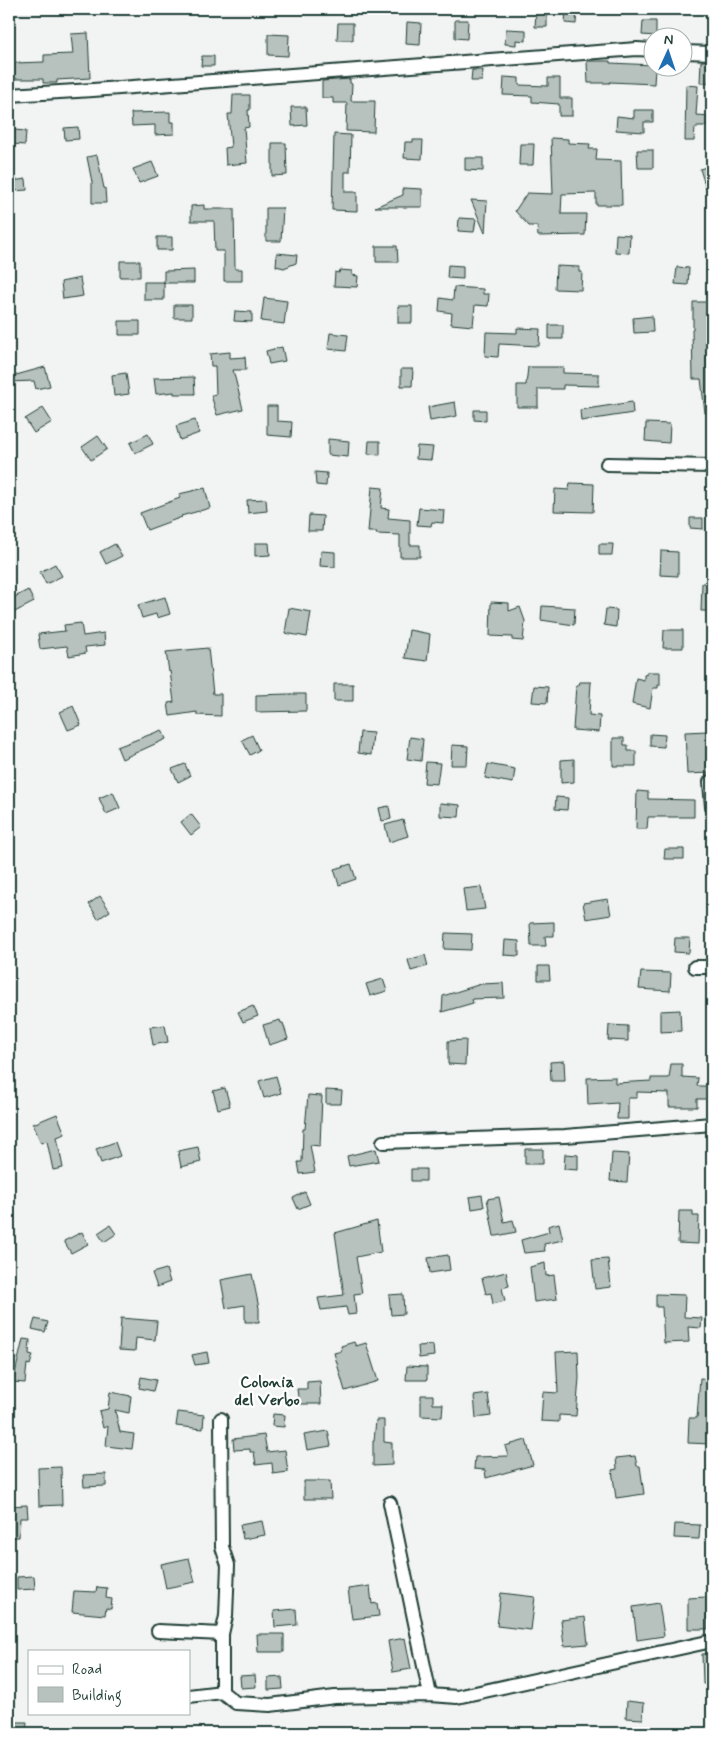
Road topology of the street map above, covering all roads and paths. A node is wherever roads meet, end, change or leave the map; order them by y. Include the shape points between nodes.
1 (644, 49) edge
2 (694, 52) edge
3 (712, 53) edge
4 (9, 94) edge
5 (607, 464) dead end
6 (712, 466) edge
7 (710, 782) dead end
8 (712, 806) edge
9 (695, 967) dead end
10 (712, 967) edge
11 (712, 1124) edge
12 (383, 1142) dead end
13 (221, 1419) dead end
14 (390, 1503) dead end
15 (158, 1631) dead end
16 (222, 1634) junction
17 (712, 1641) edge
18 (222, 1692) junction
19 (430, 1695) junction
20 (190, 1696) edge

1 - 4 street
2 - 3 street
5 - 6 street
7 - 8 street
9 - 10 street
11 - 12 street via 565,1136
13 - 16 street via 222,1547 228,1565
14 - 19 street
15 - 16 street
16 - 18 street
17 - 19 street via 457,1697
18 - 19 street via 236,1703 270,1705 335,1697
18 - 20 street

